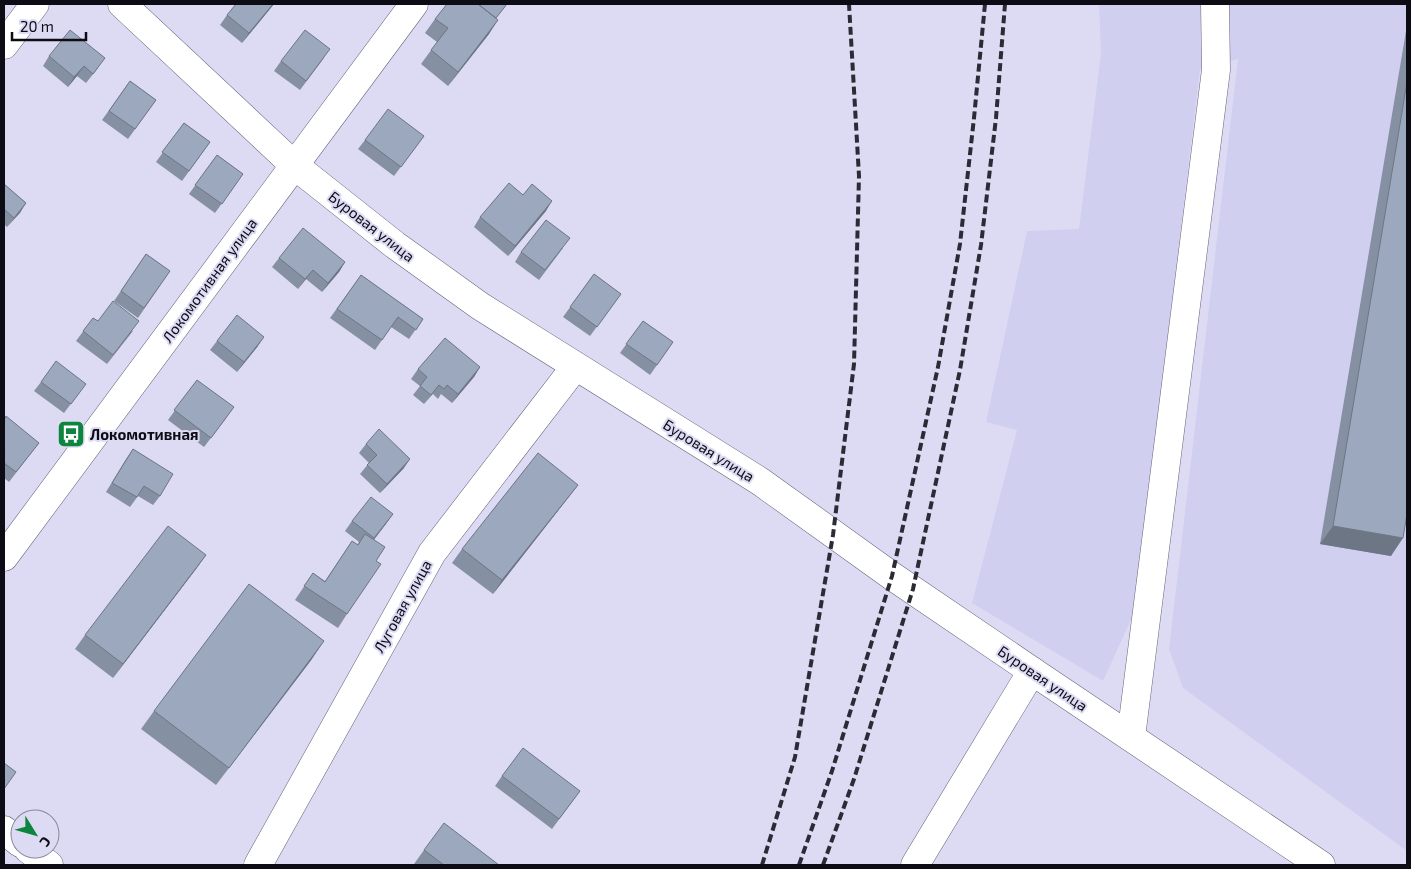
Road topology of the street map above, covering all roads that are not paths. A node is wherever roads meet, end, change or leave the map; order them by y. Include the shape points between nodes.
1 (35, 4) edge
2 (122, 4) edge
3 (414, 4) edge
4 (1216, 4) edge
5 (4, 45) edge
6 (294, 165) junction
7 (575, 367) junction
8 (4, 557) edge
9 (1032, 672) junction
10 (1131, 737) junction
11 (258, 865) edge
12 (915, 865) edge
13 (1321, 865) edge

1 - 5 street
2 - 6 street, Буровая улица
3 - 6 street, Локомотивная улица
4 - 10 street via 1216,70
6 - 7 street, Буровая улица via 402,250 480,306
6 - 8 street, Локомотивная улица
7 - 9 street, Буровая улица via 760,482
7 - 11 street, Луговая улица via 432,552
9 - 10 street, Буровая улица
9 - 12 street
10 - 13 street, Буровая улица

